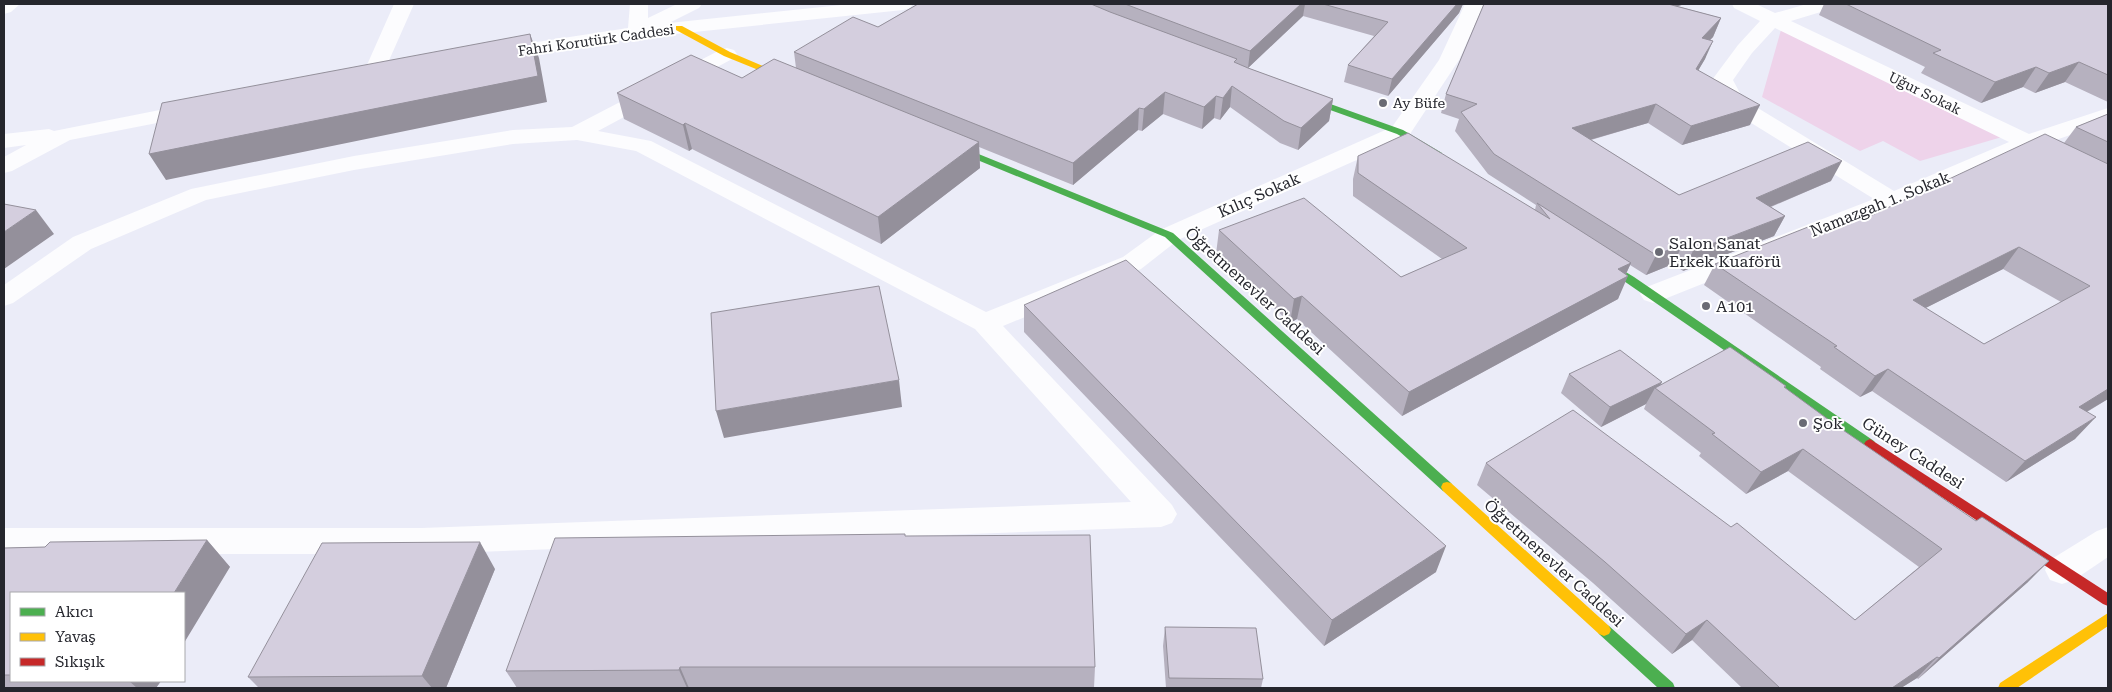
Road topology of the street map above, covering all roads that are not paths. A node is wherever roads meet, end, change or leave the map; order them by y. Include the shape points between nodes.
1 (10, 4) edge
2 (404, 4) edge
3 (639, 4) edge
4 (692, 4) edge
5 (904, 4) edge
6 (1474, 4) edge
7 (1741, 4) edge
8 (1827, 4) edge
9 (4, 8) edge
10 (1772, 20) junction
11 (679, 28) junction
12 (637, 32) junction
13 (726, 54) junction
14 (481, 57) edge
15 (373, 74) edge
16 (809, 88) edge
17 (1290, 93) edge
18 (218, 104) edge
19 (2108, 115) edge
20 (1400, 132) junction
21 (577, 133) junction
22 (63, 135) junction
23 (929, 136) edge
24 (4, 141) edge
25 (2028, 142) junction
26 (2055, 156) edge
27 (1448, 160) edge
28 (4, 166) edge
29 (1892, 200) junction
30 (1169, 235) junction
31 (1588, 252) edge
32 (1653, 294) junction
33 (4, 297) edge
34 (985, 322) junction
35 (2108, 540) edge
36 (4, 541) edge
37 (2062, 570) junction
38 (2108, 600) edge
39 (2108, 619) edge
40 (1668, 688) edge
41 (2005, 688) edge

1 - 9 street
2 - 15 street
3 - 12 street
4 - 12 street
5 - 11 street, Fahri Korutürk Caddesi
6 - 20 street via 1449,60
7 - 10 street, Uğur Sokak
8 - 10 street
10 - 25 street, Uğur Sokak
10 - 29 street via 1722,80 1735,103
11 - 12 street, Fahri Korutürk Caddesi
11 - 13 street
12 - 14 street, Fahri Korutürk Caddesi
13 - 16 street
13 - 21 street
17 - 20 street
18 - 22 street
19 - 25 street, Namazgah 1. Sokak
20 - 27 street
20 - 30 street, Kılıç Sokak
21 - 33 street via 513,137 354,163 199,194 82,243
21 - 34 street via 643,146
22 - 24 street
22 - 28 street
23 - 30 street, Öğretmenevler Caddesi
25 - 26 street, Uğur Sokak
25 - 29 street, Namazgah 1. Sokak
29 - 32 street, Namazgah 1. Sokak
30 - 34 street, Kılıç Sokak via 1132,263
30 - 40 street, Öğretmenevler Caddesi
31 - 32 street, Güney Caddesi
32 - 37 street, Güney Caddesi via 1816,409
34 - 36 street via 1161,514 422,541
35 - 37 street
37 - 38 street, Güney Caddesi
39 - 41 street

